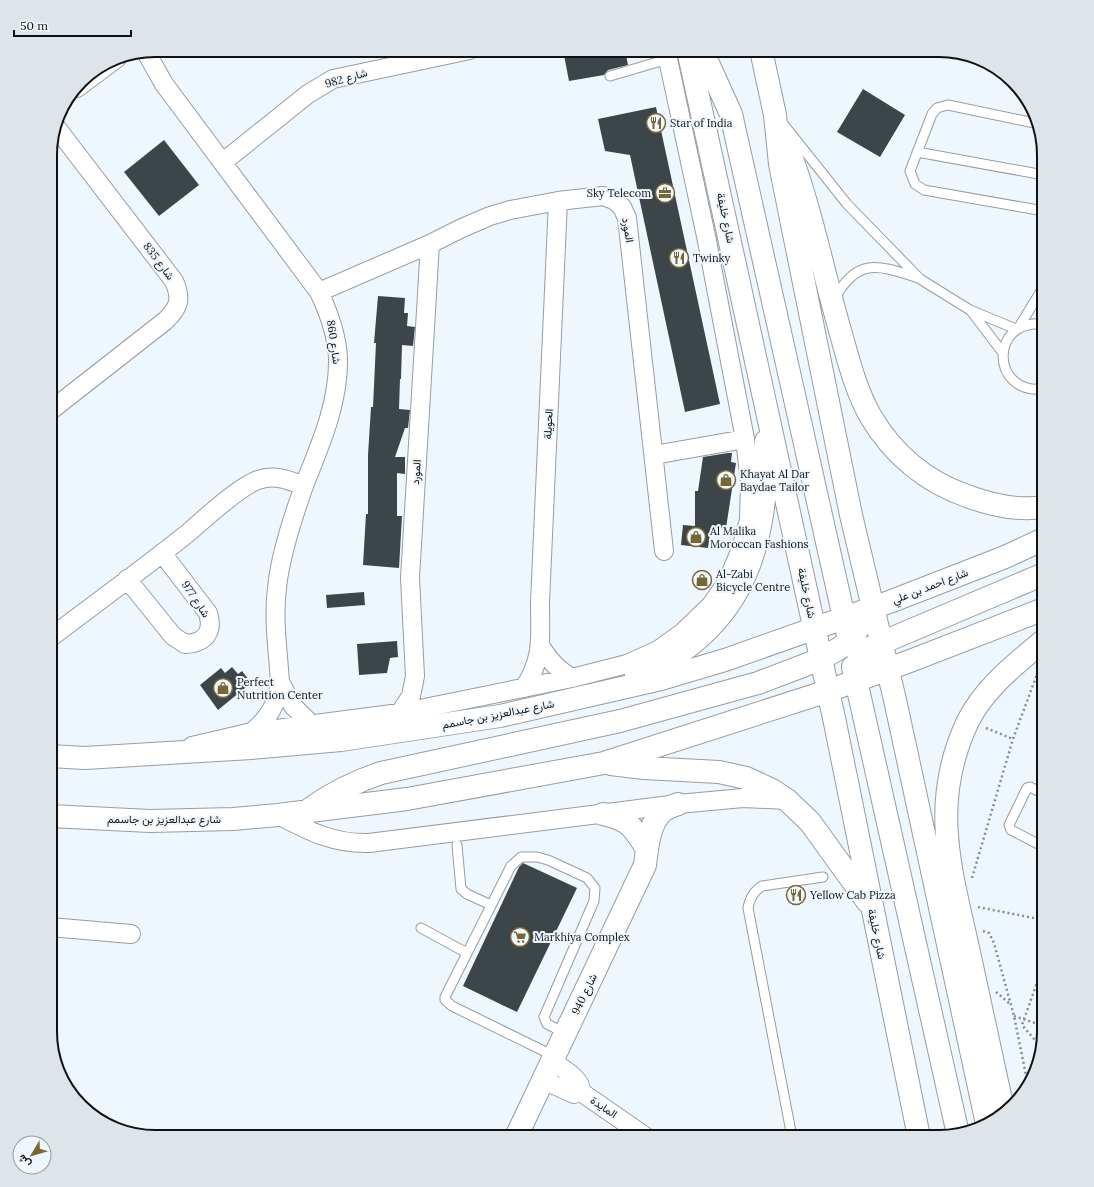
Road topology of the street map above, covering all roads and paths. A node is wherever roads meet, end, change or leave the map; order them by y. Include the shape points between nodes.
1 (149, 57) edge
2 (437, 57) edge
3 (660, 57) edge
4 (669, 57) edge
5 (690, 57) edge
6 (705, 57) edge
7 (762, 57) edge
8 (610, 76) dead end
9 (775, 115) junction
10 (1032, 122) edge
11 (60, 132) edge
12 (917, 152) junction
13 (223, 162) junction
14 (1037, 174) edge
15 (558, 201) junction
16 (1037, 210) edge
17 (430, 244) junction
18 (920, 279) junction
19 (319, 292) junction
20 (1037, 297) edge
21 (832, 303) junction
22 (970, 310) junction
23 (1037, 323) edge
24 (1018, 328) junction
25 (1003, 353) junction
26 (1037, 390) edge
27 (57, 406) edge
28 (768, 411) junction
29 (745, 439) junction
30 (654, 455) junction
31 (304, 486) junction
32 (1037, 507) edge
33 (1037, 542) edge
34 (664, 551) dead end
35 (162, 553) junction
36 (1037, 577) edge
37 (127, 579) junction
38 (872, 608) junction
39 (1037, 612) edge
40 (843, 618) junction
41 (815, 629) junction
42 (57, 633) edge
43 (880, 644) junction
44 (1037, 646) edge
45 (541, 647) junction
46 (850, 650) junction
47 (821, 659) junction
48 (887, 669) junction
49 (1037, 674) edge
50 (415, 676) junction
51 (857, 680) junction
52 (280, 682) junction
53 (524, 688) junction
54 (575, 688) junction
55 (828, 691) junction
56 (439, 706) junction
57 (400, 713) junction
58 (969, 721) junction
59 (312, 725) junction
60 (252, 732) junction
61 (1013, 739) junction
62 (173, 752) junction
63 (57, 756) edge
64 (604, 763) junction
65 (1037, 790) edge
66 (787, 800) junction
67 (678, 804) junction
68 (307, 811) junction
69 (603, 814) junction
70 (278, 815) junction
71 (57, 816) edge
72 (1037, 843) edge
73 (457, 845) dead end
74 (647, 849) junction
75 (823, 877) dead end
76 (972, 881) dead end
77 (491, 905) junction
78 (972, 905) dead end
79 (871, 907) junction
80 (1037, 919) edge
81 (57, 927) edge
82 (421, 928) dead end
83 (131, 934) dead end
84 (978, 934) dead end
85 (467, 953) junction
86 (1037, 983) edge
87 (994, 990) dead end
88 (1010, 1004) junction
89 (1014, 1016) junction
90 (1024, 1019) junction
91 (1037, 1024) edge
92 (565, 1033) junction
93 (1036, 1042) edge
94 (549, 1066) junction
95 (1026, 1076) edge
96 (1002, 1107) edge
97 (986, 1118) edge
98 (957, 1128) edge
99 (519, 1130) edge
100 (636, 1130) edge
101 (791, 1130) edge
102 (918, 1130) edge

1 - 13 street, شارع 860 via 164,84
2 - 13 street, شارع 982 via 333,79 308,94
3 - 8 lane
4 - 29 street
5 - 28 main road, شارع خليفة
6 - 40 main road via 731,114
7 - 9 main road
9 - 18 lane via 847,204
9 - 21 main road via 801,183
9 - 38 main road via 780,164
10 - 12 lane via 948,105 941,106 932,114
11 - 27 street, شارع 835 via 174,281 179,300 174,312 165,321
12 - 14 lane
12 - 16 lane via 910,171 911,179 919,188
13 - 19 street, شارع 860
15 - 17 street, المورد via 490,216
15 - 30 street, المورد via 603,196 614,200 622,207 627,218
15 - 45 street, الحويلة via 540,594
17 - 19 street, المورد
17 - 50 street, المورد via 410,578
18 - 21 lane via 882,267 864,268 843,284
18 - 22 lane
19 - 31 street, شارع 860 via 329,312 334,332 338,358 337,384 329,419
20 - 24 lane
21 - 32 main road via 852,373 871,416 889,443 912,467 948,490 986,503
22 - 24 lane
22 - 25 lane
23 - 24 lane
24 - 25 lane via 1007,340
25 - 26 lane via 1005,369 1015,382 1024,388
28 - 41 main road, شارع خليفة
28 - 54 main road via 763,508 751,560 737,593 722,615 704,634 668,660 625,681
29 - 30 street
29 - 54 street, شارع عبدالعزيز بن جاسمم via 750,482 749,520 741,549 727,582 711,605 683,632 658,650
30 - 34 street, المورد
31 - 35 street via 281,477 256,480
31 - 52 street, شارع 860 via 276,588
33 - 38 main road, شارع احمد بن علي
35 - 37 street
35 - 37 street, شارع 977 via 208,613 210,629 198,642 185,644 173,636
36 - 43 main road
37 - 42 street
38 - 40 main road, شارع احمد بن علي
38 - 43 main road
38 - 46 main road
39 - 48 main road
40 - 41 main road, شارع احمد بن علي
40 - 46 main road
41 - 46 main road
41 - 47 main road, شارع خليفة
41 - 54 main road, شارع عبدالعزيز بن جاسمم via 660,679
43 - 46 main road
43 - 48 main road
44 - 58 main road via 1000,678
45 - 53 street, الحويلة via 532,676
45 - 54 street via 549,660
46 - 47 main road
46 - 48 main road via 874,666
46 - 51 main road
46 - 55 main road
47 - 55 main road, شارع خليفة
47 - 68 main road via 758,683 620,722 381,773 332,793
48 - 51 main road
48 - 97 main road
49 - 61 path
50 - 56 street, المورد via 425,693
50 - 57 street, المورد via 411,696
51 - 55 main road
51 - 98 main road
52 - 59 street, شارع 860 via 293,706
52 - 60 street, شارع 860 via 278,697 272,710
53 - 54 street, شارع عبدالعزيز بن جاسمم
53 - 56 street, شارع عبدالعزيز بن جاسمم
54 - 62 main road, شارع عبدالعزيز بن جاسمم via 500,716 341,740
55 - 64 main road, شارع عبدالعزيز بن جاسمم
55 - 79 main road, شارع خليفة
56 - 57 street, شارع عبدالعزيز بن جاسمم
57 - 59 street, شارع عبدالعزيز بن جاسمم
58 - 61 path
58 - 96 main road via 950,768 945,828 951,871
59 - 60 street, شارع عبدالعزيز بن جاسمم
60 - 62 street, شارع عبدالعزيز بن جاسمم via 203,742
61 - 76 path
62 - 63 main road, شارع عبدالعزيز بن جاسمم via 85,758
64 - 66 main road via 719,772 746,778
64 - 68 main road, شارع عبدالعزيز بن جاسمم via 407,799
65 - 72 lane via 1027,788 1009,825 1011,830
66 - 67 street via 743,798
66 - 79 main road via 810,822
67 - 69 street
67 - 74 main road, شارع 940 via 663,811 656,820
68 - 70 main road, شارع عبدالعزيز بن جاسمم
69 - 70 street via 369,843 349,843 313,833
69 - 74 main road via 628,823
70 - 71 main road, شارع عبدالعزيز بن جاسمم via 150,821
73 - 77 lane via 461,889
74 - 92 main road, شارع 940 via 645,865
75 - 101 lane via 762,886 755,891 748,908
77 - 85 lane
77 - 92 lane via 511,866 520,857 548,860 588,878 595,888 594,901 544,1017 547,1024
78 - 80 path
79 - 102 main road, شارع خليفة
81 - 83 street
82 - 85 lane
84 - 88 path via 983,931 989,934 994,943
85 - 94 lane via 445,1000
86 - 90 path
87 - 88 path
88 - 89 path
89 - 90 path
89 - 95 path
90 - 91 path
90 - 93 path via 1022,1025
92 - 94 main road, شارع 940
94 - 99 main road, شارع 940
94 - 100 street, المايدة via 574,1094 582,1092

